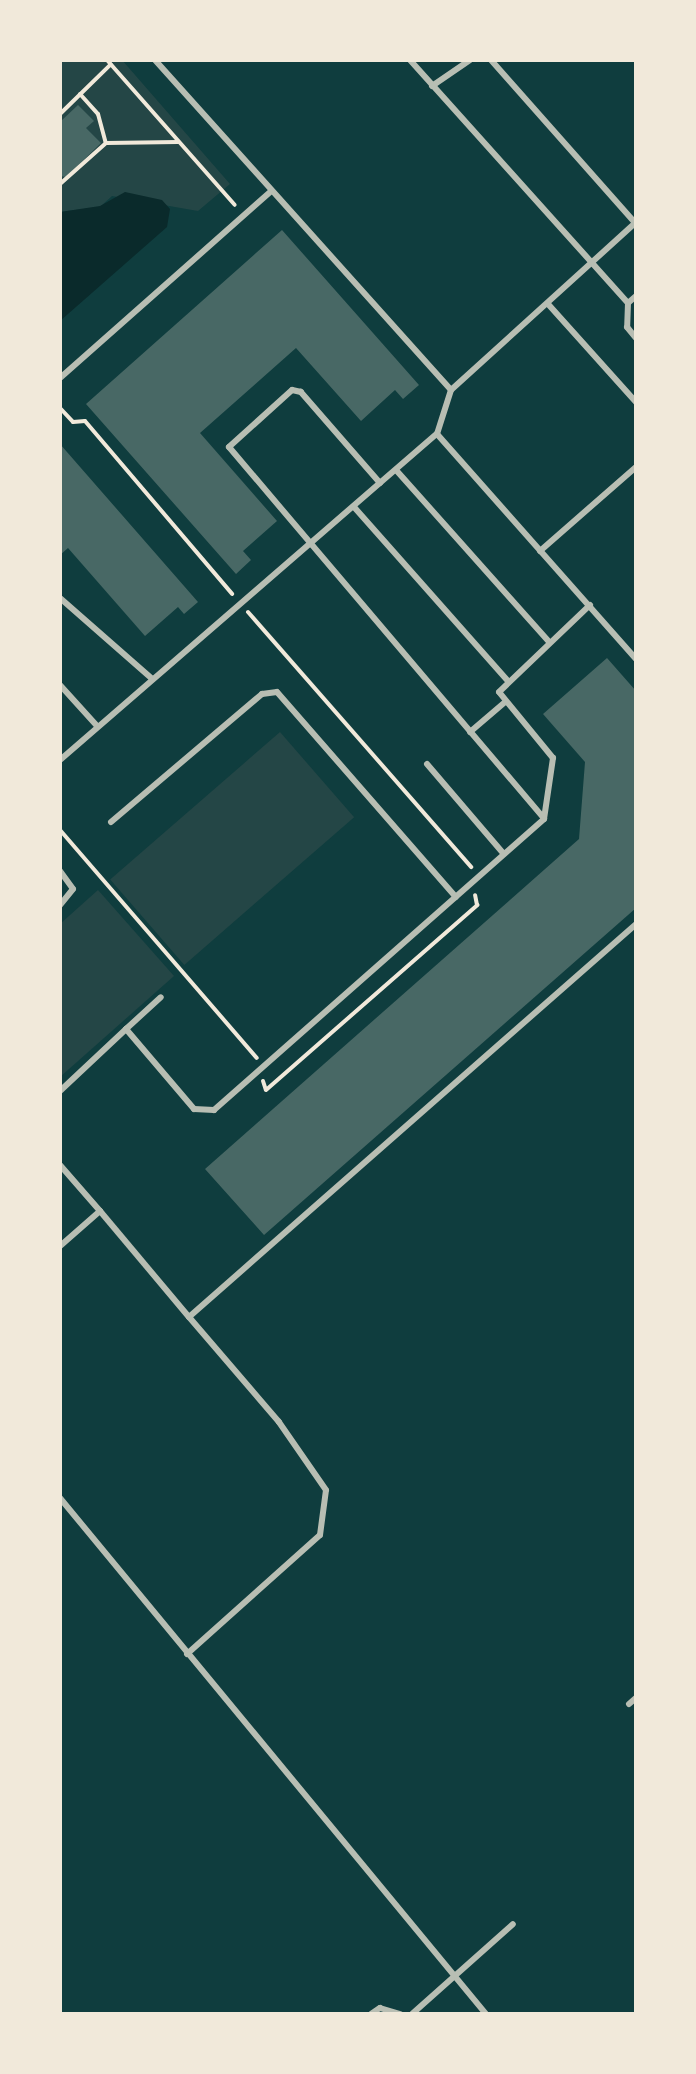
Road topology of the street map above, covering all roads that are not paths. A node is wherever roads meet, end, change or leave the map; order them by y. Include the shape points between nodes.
1 (155, 60) edge
2 (410, 60) edge
3 (470, 60) edge
4 (491, 60) edge
5 (432, 86) junction
6 (270, 192) junction
7 (635, 222) edge
8 (593, 263) junction
9 (636, 296) edge
10 (628, 303) junction
11 (548, 304) junction
12 (636, 338) edge
13 (60, 378) edge
14 (451, 390) junction
15 (636, 402) edge
16 (437, 434) junction
17 (636, 467) edge
18 (396, 470) junction
19 (380, 483) junction
20 (354, 507) junction
21 (310, 544) junction
22 (540, 551) junction
23 (60, 598) edge
24 (590, 605) junction
25 (549, 642) junction
26 (636, 659) edge
27 (151, 678) junction
28 (507, 680) junction
29 (60, 685) edge
30 (504, 703) junction
31 (97, 726) junction
32 (470, 732) junction
33 (60, 760) edge
34 (427, 764) dead end
35 (544, 819) junction
36 (111, 822) dead end
37 (504, 854) junction
38 (60, 871) edge
39 (456, 897) junction
40 (60, 905) edge
41 (636, 924) edge
42 (161, 997) dead end
43 (126, 1029) junction
44 (60, 1091) edge
45 (60, 1165) edge
46 (100, 1211) junction
47 (60, 1246) edge
48 (189, 1317) junction
49 (60, 1498) edge
50 (187, 1654) junction
51 (636, 1698) edge
52 (629, 1704) dead end
53 (513, 1924) dead end
54 (455, 1976) junction
55 (371, 2014) edge
56 (400, 2014) edge
57 (412, 2014) edge
58 (486, 2014) edge

1 - 6 lane
2 - 5 lane
3 - 5 lane
4 - 7 lane
5 - 8 lane
6 - 13 lane
6 - 14 lane
7 - 8 lane
8 - 10 lane
8 - 11 lane
9 - 10 lane
10 - 12 lane via 627,327
11 - 14 lane
11 - 15 lane
14 - 16 lane
16 - 18 lane
16 - 22 lane
17 - 22 lane
18 - 19 lane
18 - 25 lane
19 - 20 lane
19 - 21 lane via 301,392 292,390 274,402 229,447
20 - 21 lane
20 - 28 lane
21 - 27 lane
21 - 32 lane
22 - 24 lane
23 - 27 lane
24 - 25 lane
24 - 26 lane
25 - 28 lane
27 - 31 lane
28 - 30 lane via 499,692
29 - 31 lane
30 - 32 lane
30 - 35 lane via 553,758
31 - 33 lane
32 - 35 lane
34 - 37 lane
35 - 37 lane
36 - 39 lane via 262,694 277,692
37 - 39 lane
38 - 40 lane via 73,889
39 - 43 lane via 214,1110 194,1109
41 - 48 lane
42 - 43 lane
43 - 44 lane
45 - 46 lane
46 - 47 lane
46 - 48 lane
48 - 50 lane via 279,1422 326,1490 320,1535
49 - 50 lane
50 - 54 lane
51 - 52 lane
53 - 54 lane
54 - 57 lane
54 - 58 lane
55 - 56 lane via 380,2008

